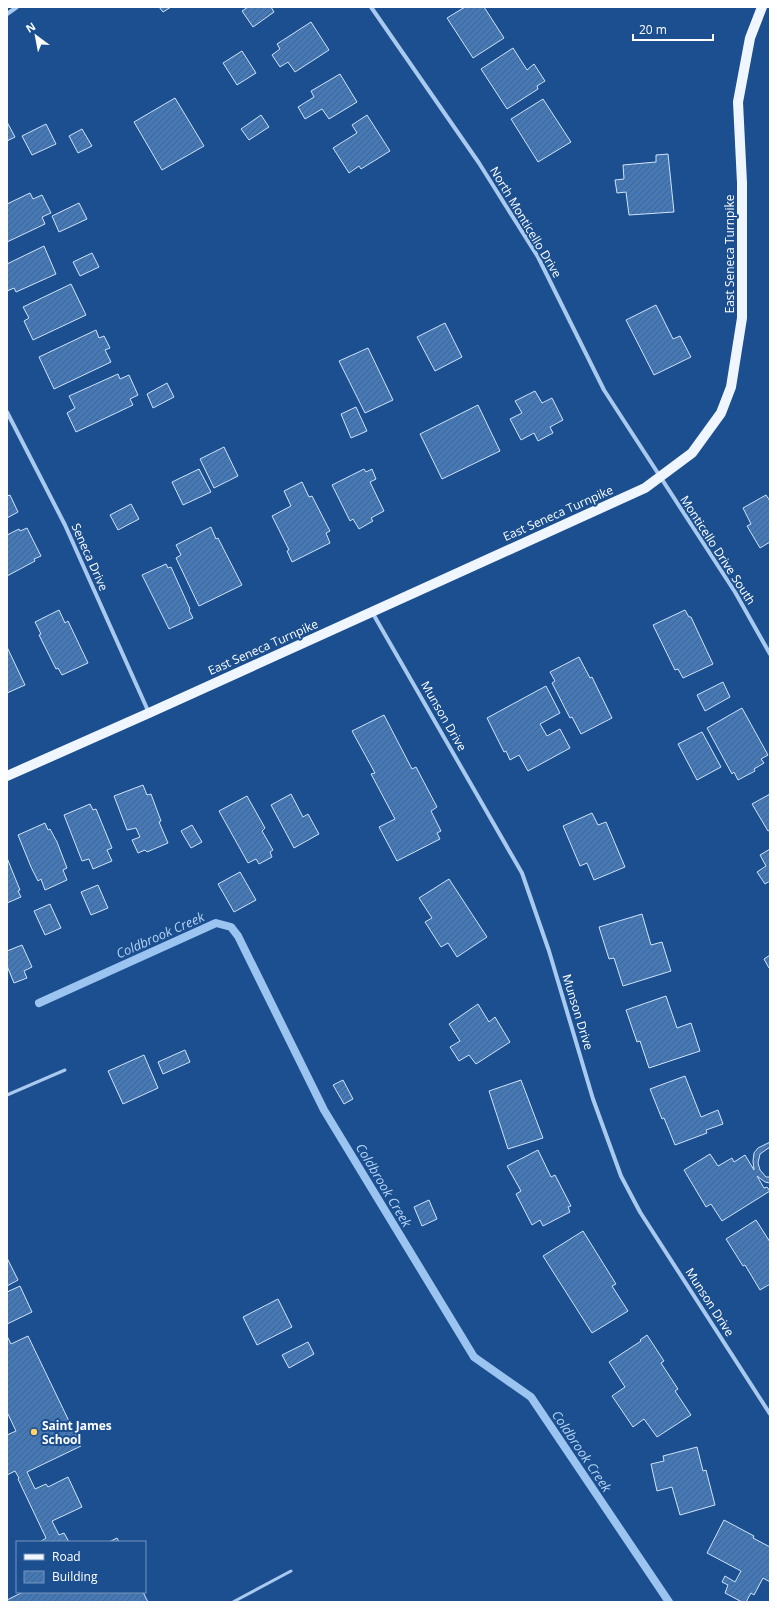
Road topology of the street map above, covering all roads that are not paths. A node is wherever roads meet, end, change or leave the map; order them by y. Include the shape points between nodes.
1 (17, 7) edge
2 (371, 7) edge
3 (762, 7) edge
4 (7, 14) edge
5 (7, 412) edge
6 (660, 478) junction
7 (372, 611) junction
8 (770, 654) edge
9 (149, 713) junction
10 (7, 776) edge
11 (65, 1070) dead end
12 (7, 1095) edge
13 (770, 1414) edge
14 (291, 1571) dead end
15 (233, 1602) edge

1 - 4 street
2 - 6 street, North Monticello Drive via 479,163 538,257 604,390
3 - 6 main road, East Seneca Turnpike via 750,38 738,102 742,183 742,318 731,388 720,413 692,453
5 - 9 street, Seneca Drive via 65,525
6 - 7 main road, East Seneca Turnpike via 645,488
6 - 8 street, Monticello Drive South via 735,592
7 - 9 main road, East Seneca Turnpike
7 - 13 street, Munson Drive via 522,873 549,951 593,1099 621,1176 640,1212
9 - 10 main road, East Seneca Turnpike
11 - 12 lane
14 - 15 lane

